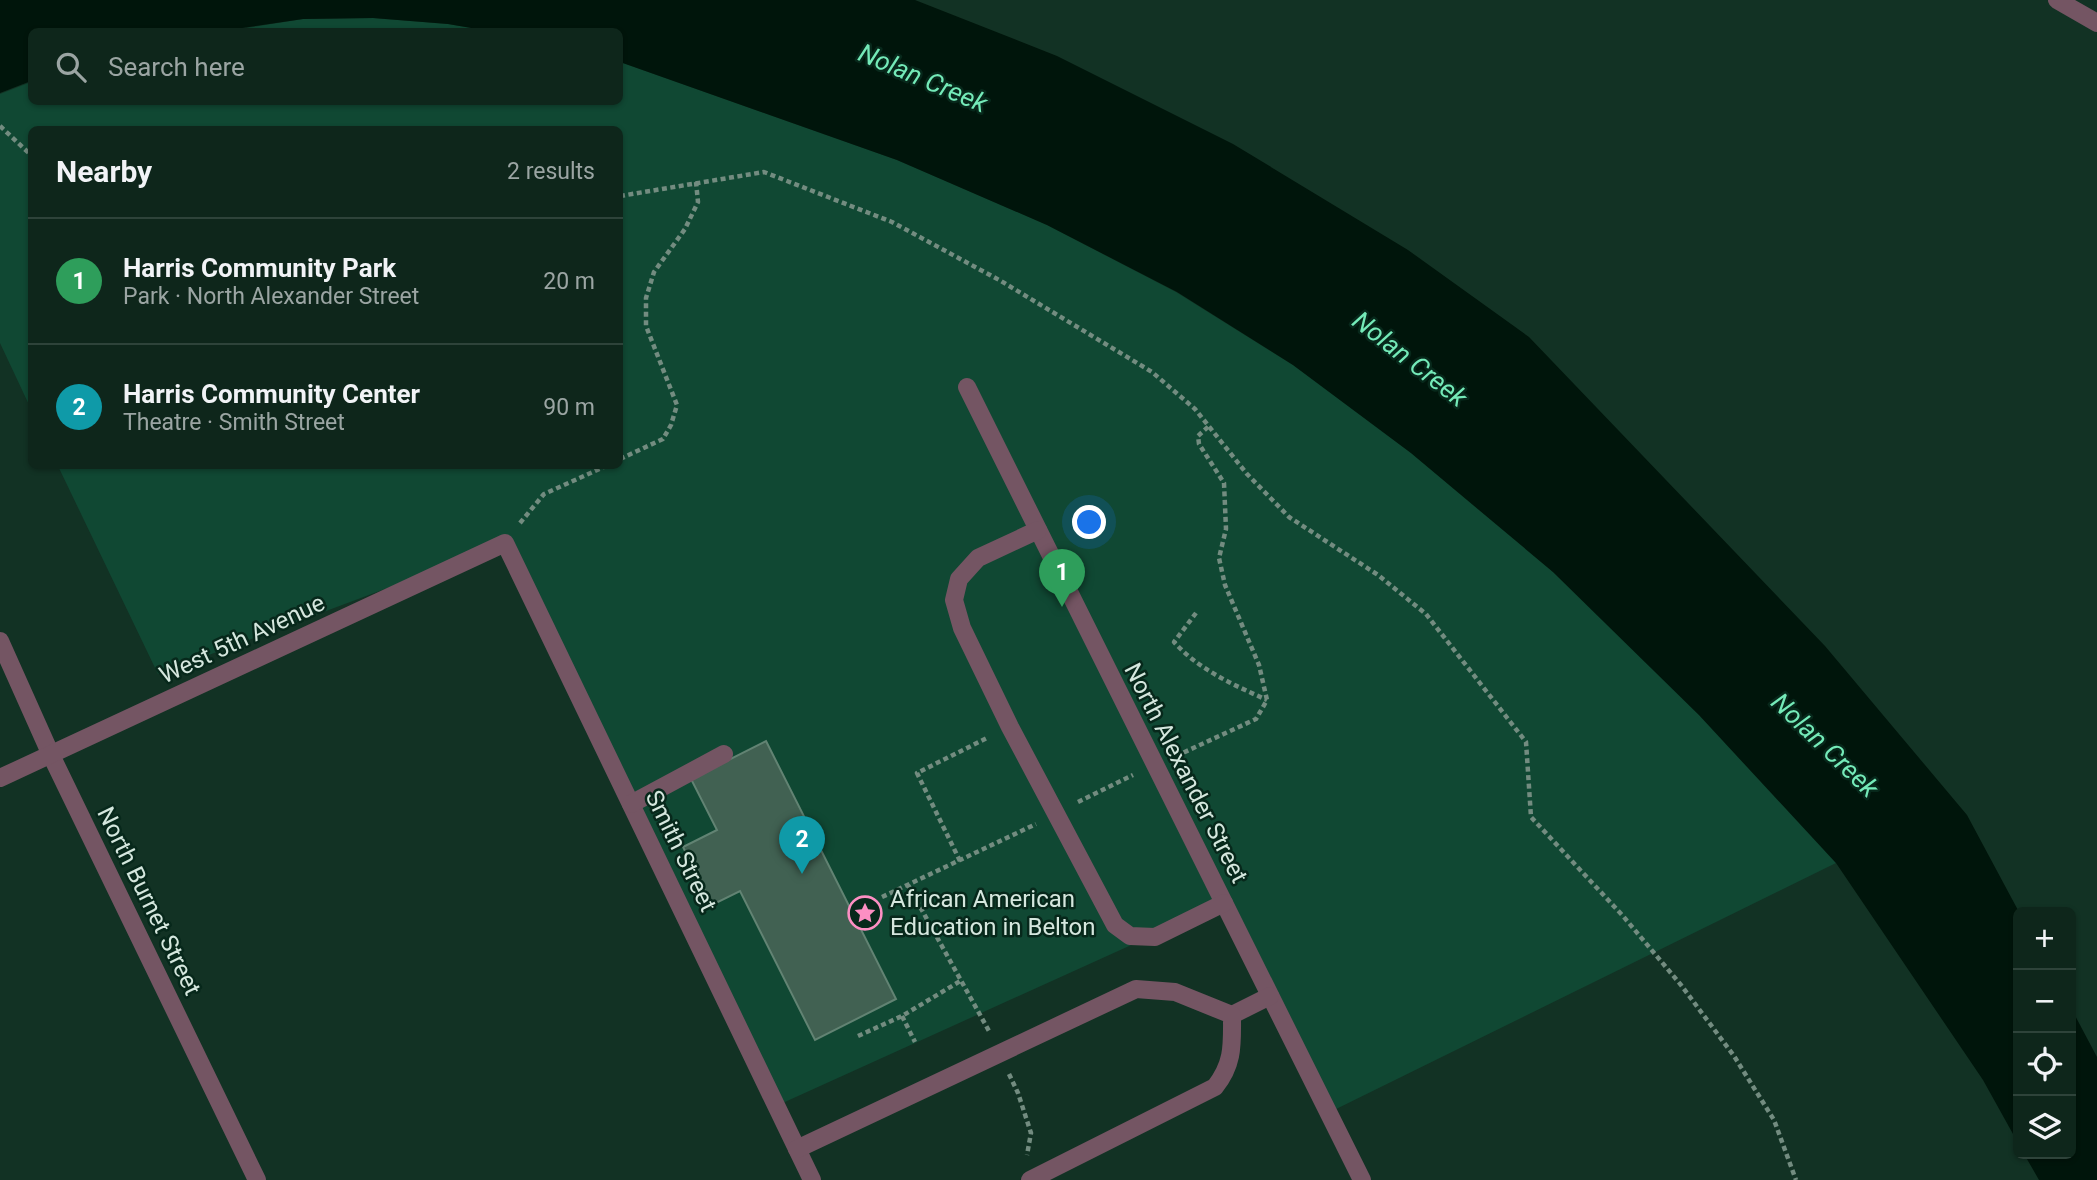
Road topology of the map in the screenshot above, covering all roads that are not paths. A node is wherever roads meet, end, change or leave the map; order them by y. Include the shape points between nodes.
1 (2057, 0) edge
2 (2085, 0) edge
3 (2094, 21) edge
4 (967, 387) dead end
5 (1038, 530) junction
6 (505, 544) joint
7 (0, 642) edge
8 (724, 754) dead end
9 (51, 755) junction
10 (0, 778) edge
11 (631, 804) junction
12 (1224, 903) junction
13 (1270, 996) junction
14 (1232, 1015) junction
15 (797, 1149) junction
16 (257, 1180) edge
17 (812, 1180) edge
18 (1030, 1180) edge
19 (1362, 1180) edge

1 - 3 street
2 - 3 street
4 - 5 street, North Alexander Street
5 - 12 street, North Alexander Street
5 - 12 street via 978,558 959,579 954,600 962,628 1010,727 1115,925 1130,936 1155,937
6 - 9 street, West 5th Avenue
6 - 11 street, Smith Street
7 - 9 street, North Burnet Street
8 - 11 street
9 - 10 street, West 5th Avenue
9 - 16 street, North Burnet Street
11 - 15 street, Smith Street
12 - 13 street, North Alexander Street
13 - 14 street
13 - 19 street, North Alexander Street
14 - 15 street via 1175,992 1136,989
14 - 18 street via 1226,1073 1215,1087
15 - 17 street, Smith Street

